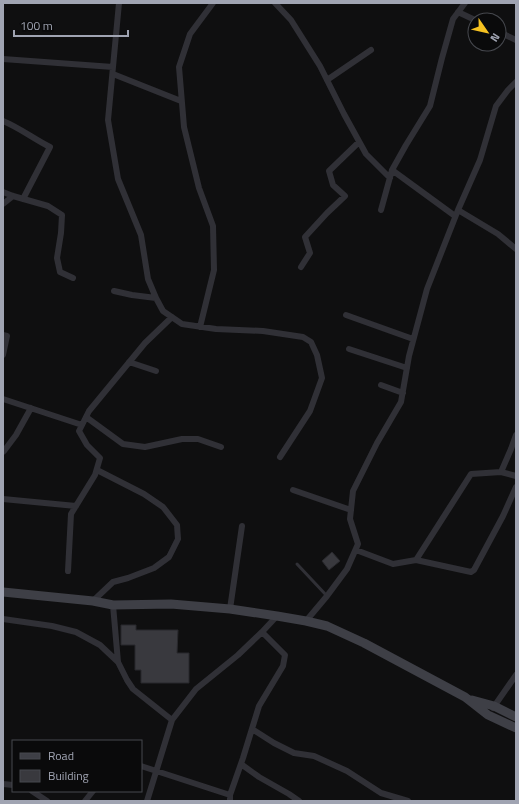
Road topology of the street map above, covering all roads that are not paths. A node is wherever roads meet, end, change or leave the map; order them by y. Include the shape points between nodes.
1 (119, 3) edge
2 (213, 3) edge
3 (275, 3) edge
4 (465, 3) edge
5 (458, 12) junction
6 (467, 16) edge
7 (371, 50) dead end
8 (3, 59) edge
9 (113, 67) junction
10 (113, 74) junction
11 (327, 80) junction
12 (515, 86) edge
13 (181, 100) junction
14 (3, 121) edge
15 (359, 142) junction
16 (392, 170) junction
17 (390, 178) junction
18 (3, 192) edge
19 (13, 196) junction
20 (23, 199) junction
21 (3, 204) edge
22 (381, 210) dead end
23 (456, 213) junction
24 (516, 249) edge
25 (301, 267) dead end
26 (73, 278) dead end
27 (114, 291) dead end
28 (156, 298) junction
29 (346, 315) dead end
30 (172, 317) junction
31 (200, 327) junction
32 (3, 335) edge
33 (413, 339) junction
34 (349, 349) dead end
35 (3, 355) edge
36 (129, 362) junction
37 (407, 368) junction
38 (156, 371) dead end
39 (382, 385) dead end
40 (402, 392) junction
41 (3, 399) edge
42 (31, 408) junction
43 (86, 417) junction
44 (82, 425) junction
45 (516, 435) edge
46 (221, 447) dead end
47 (3, 452) edge
48 (280, 457) dead end
49 (97, 470) junction
50 (501, 472) junction
51 (516, 476) edge
52 (516, 487) edge
53 (293, 490) dead end
54 (3, 499) edge
55 (76, 506) junction
56 (351, 510) junction
57 (242, 526) dead end
58 (356, 550) junction
59 (416, 560) junction
60 (297, 564) dead end
61 (68, 571) dead end
62 (3, 592) edge
63 (327, 596) junction
64 (93, 601) junction
65 (113, 605) junction
66 (230, 609) junction
67 (277, 616) junction
68 (3, 619) edge
69 (306, 621) junction
70 (262, 632) junction
71 (118, 662) junction
72 (516, 675) edge
73 (465, 697) junction
74 (494, 706) junction
75 (488, 715) junction
76 (516, 716) edge
77 (172, 720) junction
78 (516, 728) edge
79 (252, 729) junction
80 (241, 764) junction
81 (142, 766) edge
82 (157, 771) junction
83 (34, 792) edge
84 (92, 792) edge
85 (230, 798) edge
86 (48, 801) edge
87 (85, 801) edge
88 (147, 801) edge
89 (299, 801) edge
90 (408, 801) edge

1 - 9 street
2 - 13 street via 190,34 179,67
3 - 11 street via 290,20
4 - 5 street
5 - 6 street
5 - 16 street via 453,19 430,106
7 - 11 street
8 - 9 street
9 - 10 street
10 - 13 street
10 - 28 street via 108,120 118,179 141,235 148,279
11 - 15 street
12 - 23 street via 508,90 496,106 480,160
13 - 31 street via 184,128 199,188 213,226 214,270
14 - 20 street via 50,147
15 - 17 street via 366,154
15 - 25 street via 329,171 333,185 345,196 305,237 310,253
16 - 17 street
16 - 23 street
17 - 22 street
18 - 19 street
19 - 20 street
19 - 21 street
20 - 26 street via 48,206 62,215 57,258 60,272
23 - 24 street via 498,234
23 - 33 street via 427,289
27 - 28 street
28 - 30 street via 163,311
29 - 33 street
30 - 31 street via 182,324
30 - 36 street
31 - 48 street via 263,331 304,337 311,342 322,378 310,412
32 - 35 street via 7,336
33 - 37 street
34 - 37 street
36 - 38 street
36 - 43 street
37 - 40 street
39 - 40 street
40 - 56 street via 401,402 353,491
41 - 42 street
42 - 44 street
42 - 47 street
43 - 44 street
43 - 46 street via 123,444 145,447 198,438
44 - 49 street via 79,431 87,445 100,458
45 - 50 street
49 - 55 street
49 - 64 street via 163,506 177,525 178,538 169,557 154,568 113,582
50 - 51 street
50 - 59 street via 471,474
52 - 59 street via 504,516 474,570 471,572
53 - 56 street
54 - 55 street
55 - 61 street via 71,514
56 - 58 street via 350,519 358,544
57 - 66 street
58 - 59 street via 393,564
58 - 63 street via 347,570
60 - 63 lane
62 - 64 street
63 - 69 street
64 - 65 street
65 - 66 street via 171,604
65 - 71 street
66 - 67 street
67 - 69 street
67 - 70 street
68 - 71 street via 76,632 100,645
69 - 73 street via 327,626 364,643
70 - 77 street via 196,689
70 - 79 street via 285,655 283,666 259,706
71 - 77 street via 133,688
72 - 74 street
73 - 74 street
73 - 75 street
74 - 75 street
74 - 76 street
75 - 78 street
77 - 82 street
79 - 80 street
79 - 90 street via 294,753 314,756 347,771 381,793
80 - 85 street
80 - 89 street
81 - 82 street
82 - 85 street
82 - 88 street
83 - 86 street
84 - 87 street

